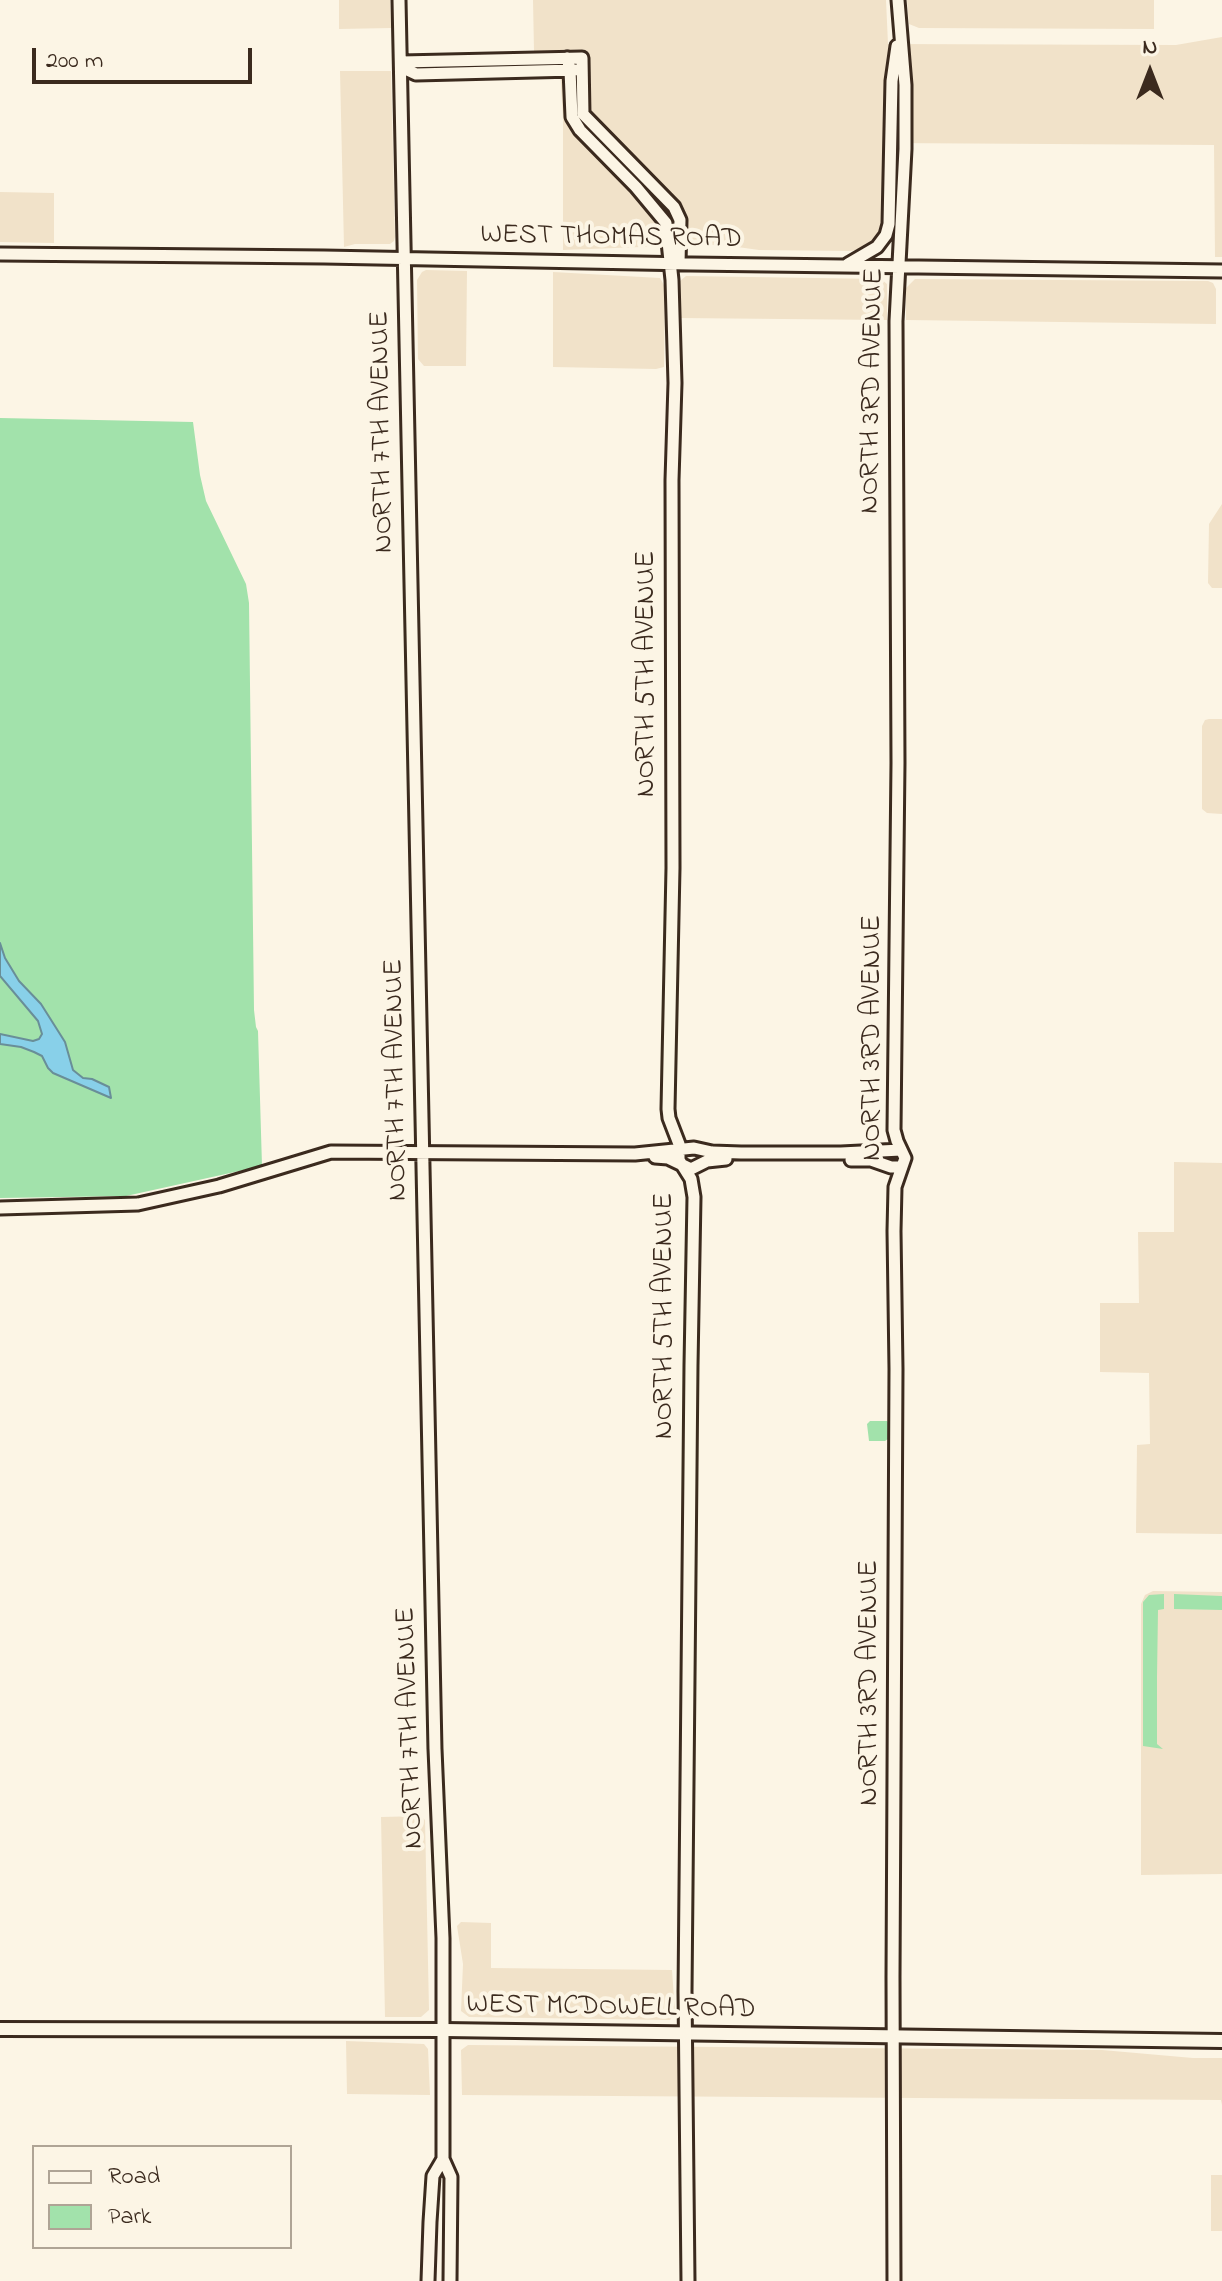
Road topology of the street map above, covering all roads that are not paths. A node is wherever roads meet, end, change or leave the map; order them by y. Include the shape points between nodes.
1 (399, 0) edge
2 (898, 0) edge
3 (900, 34) junction
4 (401, 64) junction
5 (890, 210) junction
6 (0, 254) edge
7 (405, 259) junction
8 (675, 264) junction
9 (844, 266) junction
10 (896, 267) junction
11 (1222, 271) edge
12 (673, 1127) junction
13 (901, 1150) junction
14 (658, 1151) junction
15 (679, 1151) junction
16 (423, 1152) junction
17 (635, 1154) junction
18 (682, 1165) junction
19 (901, 1167) junction
20 (0, 1208) edge
21 (0, 2029) edge
22 (445, 2030) junction
23 (686, 2034) junction
24 (893, 2037) junction
25 (1222, 2041) edge
26 (443, 2159) junction
27 (428, 2281) edge
28 (450, 2281) edge
29 (688, 2281) edge
30 (894, 2281) edge

1 - 4 street, NORTH 7TH AVENUE
2 - 3 street, NORTH 3RD AVENUE
3 - 5 street, NORTH 3RD AVENUE via 892,81
3 - 10 street, NORTH 3RD AVENUE via 905,149
4 - 7 street, NORTH 7TH AVENUE
4 - 8 street, NORTH 5TH AVENUE via 575,64 572,117 580,130 600,142 666,223
5 - 9 street, NORTH 3RD AVENUE via 882,242
5 - 10 street
6 - 7 street, WEST THOMAS ROAD
7 - 8 street, WEST THOMAS ROAD
7 - 16 street, NORTH 7TH AVENUE
8 - 9 street, WEST THOMAS ROAD
8 - 12 street, NORTH 5TH AVENUE via 668,1109
9 - 10 street, WEST THOMAS ROAD
10 - 11 street, WEST THOMAS ROAD
10 - 13 street, NORTH 3RD AVENUE via 894,1130
12 - 14 street via 668,1143
12 - 15 street, NORTH 5TH AVENUE
13 - 15 street
13 - 19 street, NORTH 3RD AVENUE
14 - 15 street
14 - 17 street
15 - 18 street, NORTH 5TH AVENUE
16 - 17 street
16 - 20 street via 331,1152 219,1186 128,1205
16 - 22 street, NORTH 7TH AVENUE
17 - 18 street
18 - 19 street via 694,1168 714,1159 859,1160
18 - 23 street, NORTH 5TH AVENUE via 694,1197
19 - 24 street, NORTH 3RD AVENUE via 894,1231
21 - 22 main road, WEST MCDOWELL ROAD
22 - 23 main road, WEST MCDOWELL ROAD
22 - 26 street, NORTH 7TH AVENUE
23 - 24 main road, WEST MCDOWELL ROAD
23 - 29 street, NORTH 5TH AVENUE
24 - 25 main road, WEST MCDOWELL ROAD
24 - 30 street, NORTH 3RD AVENUE
26 - 27 street, NORTH 7TH AVENUE via 433,2176
26 - 28 street, NORTH 7TH AVENUE via 451,2177

